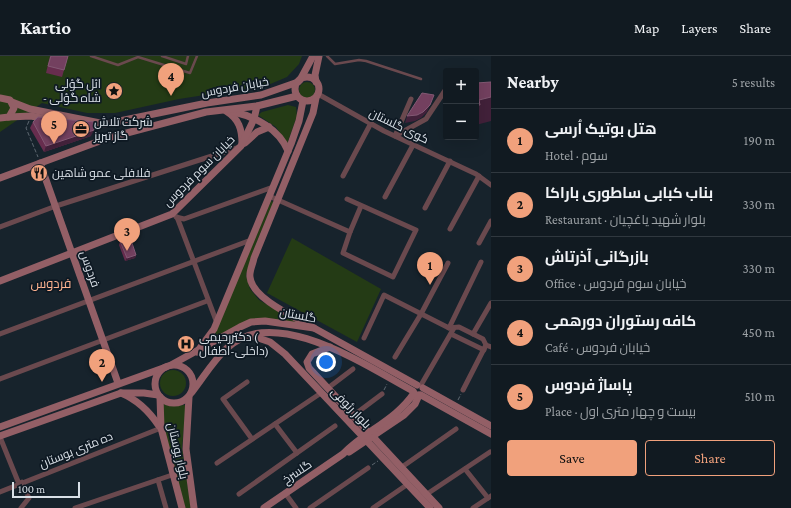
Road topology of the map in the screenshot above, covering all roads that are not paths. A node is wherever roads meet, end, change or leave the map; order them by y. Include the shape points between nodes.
1 (91, 56) edge
2 (162, 56) edge
3 (188, 56) edge
4 (196, 56) edge
5 (313, 56) edge
6 (319, 56) edge
7 (327, 56) edge
8 (421, 79) dead end
9 (299, 81) junction
10 (316, 82) junction
11 (443, 94) edge
12 (317, 96) junction
13 (0, 98) edge
14 (300, 98) junction
15 (411, 99) dead end
16 (12, 102) junction
17 (257, 106) junction
18 (224, 110) junction
19 (9, 117) junction
20 (0, 118) edge
21 (254, 119) junction
22 (90, 123) junction
23 (371, 123) junction
24 (105, 124) junction
25 (269, 127) junction
26 (395, 136) junction
27 (108, 138) junction
28 (413, 145) junction
29 (241, 146) junction
30 (288, 151) junction
31 (450, 160) junction
32 (40, 163) junction
33 (343, 176) dead end
34 (479, 176) junction
35 (0, 178) edge
36 (491, 186) edge
37 (273, 187) junction
38 (269, 196) junction
39 (385, 197) dead end
40 (347, 199) dead end
41 (279, 200) junction
42 (56, 206) junction
43 (361, 206) junction
44 (425, 208) dead end
45 (175, 216) junction
46 (491, 221) edge
47 (0, 227) edge
48 (450, 229) dead end
49 (350, 232) junction
50 (251, 240) junction
51 (479, 243) dead end
52 (73, 254) junction
53 (193, 261) junction
54 (481, 262) dead end
55 (448, 263) dead end
56 (0, 281) edge
57 (90, 301) junction
58 (207, 301) junction
59 (491, 303) edge
60 (421, 314) junction
61 (216, 323) junction
62 (314, 328) junction
63 (451, 328) junction
64 (0, 334) edge
65 (451, 334) junction
66 (474, 334) junction
67 (248, 335) junction
68 (364, 338) dead end
69 (103, 340) junction
70 (330, 347) junction
71 (487, 347) edge
72 (196, 352) junction
73 (395, 357) dead end
74 (169, 366) junction
75 (353, 369) dead end
76 (0, 379) edge
77 (247, 382) dead end
78 (118, 383) junction
79 (324, 390) junction
80 (418, 390) junction
81 (463, 390) road end
82 (121, 393) junction
83 (191, 394) junction
84 (382, 394) road end
85 (159, 396) junction
86 (55, 407) junction
87 (58, 415) junction
88 (354, 415) junction
89 (490, 422) edge
90 (275, 424) junction
91 (335, 426) dead end
92 (0, 427) edge
93 (160, 428) junction
94 (456, 429) dead end
95 (491, 434) edge
96 (369, 436) junction
97 (0, 437) edge
98 (252, 439) junction
99 (490, 452) edge
100 (297, 453) junction
101 (216, 464) dead end
102 (402, 467) junction
103 (368, 468) road end
104 (465, 469) junction
105 (172, 475) junction
106 (158, 480) junction
107 (20, 483) junction
108 (408, 484) junction
109 (0, 492) edge
110 (285, 493) junction
111 (239, 494) dead end
112 (426, 494) junction
113 (489, 497) edge
114 (165, 507) edge
115 (266, 507) edge
116 (21, 508) edge
117 (75, 508) edge
118 (182, 508) edge
119 (194, 508) edge
120 (296, 508) edge
121 (310, 508) edge
122 (373, 508) edge
123 (430, 508) edge
124 (439, 508) edge
125 (473, 508) edge

1 - 4 lane via 118,65 138,57 190,73
2 - 3 lane via 186,64
5 - 9 main road
6 - 10 main road
7 - 8 lane via 335,64 366,61
9 - 10 main road via 307,78
9 - 14 main road via 295,89
9 - 24 main road, خیابان فردوس via 261,95 207,103
10 - 12 main road via 319,88
11 - 26 street via 426,119
12 - 14 main road via 310,101
12 - 23 street, کوی گلستان
12 - 41 main road via 314,113
13 - 16 main road via 7,98
14 - 17 main road, خیابان فردوس
14 - 30 main road via 300,121
15 - 26 street
16 - 19 main road via 13,112
16 - 22 main road via 30,109
17 - 18 main road, خیابان فردوس
17 - 21 main road, خیابان سوم فردوس
18 - 21 main road
18 - 27 main road, خیابان فردوس via 206,112
18 - 29 main road via 235,118 242,130
19 - 20 main road
19 - 22 main road via 31,116 82,126
21 - 25 main road
21 - 29 main road, خیابان سوم فردوس
22 - 24 main road, خیابان فردوس
23 - 26 street, کوی گلستان
23 - 33 street
24 - 27 main road
25 - 29 main road via 257,132
25 - 30 main road via 284,142
26 - 28 street, کوی گلستان
27 - 32 main road, خیابان فردوس
28 - 31 street, کوی گلستان
28 - 39 street
29 - 42 street
29 - 45 main road, خیابان سوم فردوس
30 - 37 main road
31 - 34 street, کوی گلستان
31 - 44 street
32 - 35 main road, خیابان فردوس
32 - 42 main road, فردوس
34 - 36 street, کوی گلستان
34 - 48 street
37 - 38 main road
37 - 45 street via 184,219
38 - 41 street
38 - 50 main road
40 - 43 street
41 - 49 street
41 - 62 main road via 254,258 250,277 254,288 263,298
42 - 47 street
42 - 52 main road, فردوس
43 - 49 street
43 - 49 street via 416,230 393,277 343,253
45 - 52 main road, خیابان سوم فردوس
45 - 53 street
46 - 51 street
50 - 53 street
50 - 61 main road
52 - 56 main road, خیابان سوم فردوس
52 - 57 main road, فردوس
53 - 57 street
53 - 58 street
54 - 63 street
55 - 60 street
57 - 64 street
57 - 69 main road, فردوس
58 - 61 street
58 - 69 street
59 - 66 street
60 - 63 street
60 - 68 street via 384,295
60 - 73 street
61 - 72 main road via 208,339
62 - 72 main road, گلستان via 278,322 251,322
62 - 80 main road, گلستان
63 - 65 street
63 - 66 street via 459,327
65 - 71 street
65 - 80 street
66 - 71 street via 483,339
67 - 70 main road, گلستان via 296,334
67 - 79 main road, بلوار رئوفی via 278,348
67 - 83 main road, گلستان via 226,348
69 - 76 street
69 - 78 main road, فردوس
70 - 79 main road, بلوار رئوفی via 312,354 307,362
70 - 80 main road, گلستان via 390,379
71 - 81 street
72 - 74 main road, گلستان
74 - 78 main road, گلستان
74 - 83 main road via 183,367 191,375
74 - 85 main road via 155,379
75 - 79 street
77 - 98 street via 222,400
78 - 86 main road, گلستان
79 - 88 main road, بلوار رئوفی
79 - 90 street
79 - 96 main road, بلوار رئوفی
80 - 89 main road, گلستان
80 - 95 main road, گلستان
80 - 96 main road, گلسرخ via 415,404 407,412
82 - 85 main road via 144,392
82 - 87 main road
82 - 93 main road via 146,409
83 - 85 main road via 185,401 174,404 164,401
83 - 119 main road, بلوار بوستان via 186,450
84 - 88 street
85 - 93 main road, بلوار بوستان
86 - 87 main road
86 - 92 main road, گلستان
87 - 97 main road
88 - 96 main road, بلوار رئوفی
90 - 98 street
90 - 100 street
91 - 100 street
93 - 105 main road, بلوار بوستان
93 - 107 street, ده متری بوستان
94 - 102 street
96 - 102 main road, بلوار رئوفی
96 - 108 main road, بلوار رئوفی via 383,457
96 - 110 main road, گلسرخ
97 - 107 street
98 - 101 street
99 - 104 street
100 - 111 street
102 - 112 main road, بلوار رئوفی
103 - 121 street
104 - 112 street
104 - 113 street
105 - 106 street
105 - 118 main road, بلوار بوستان
106 - 114 street
106 - 117 street
107 - 109 street, ده متری بوستان
107 - 116 street via 29,498
108 - 122 street
108 - 123 main road, بلوار رئوفی
110 - 115 main road, گلسرخ
110 - 120 street
112 - 124 main road, بلوار رئوفی
113 - 125 street

